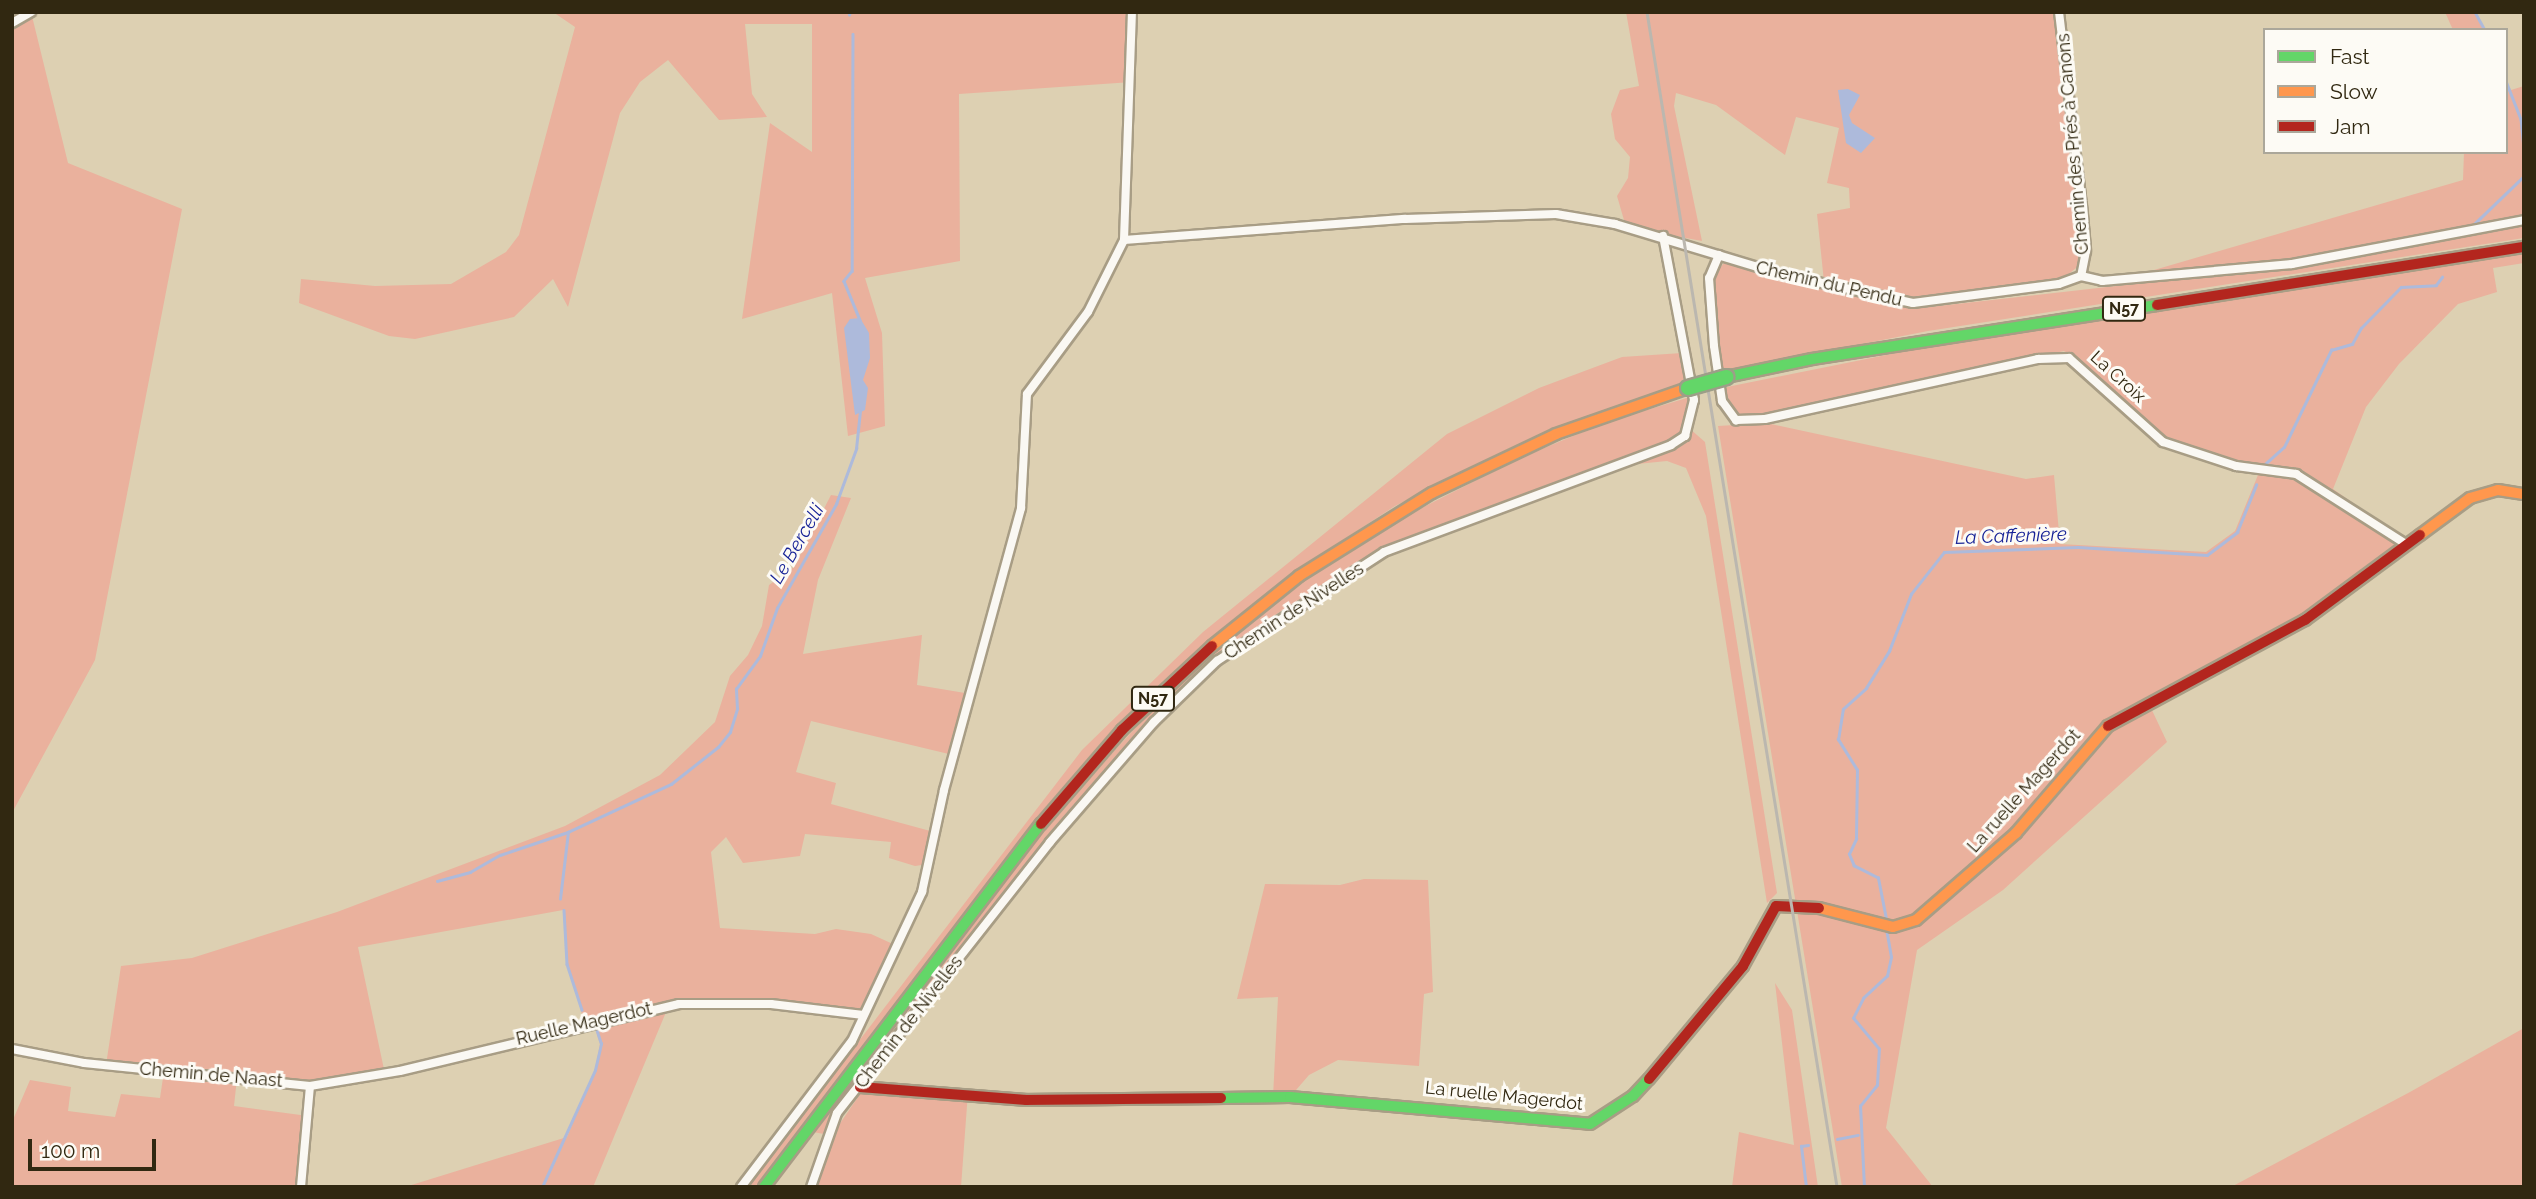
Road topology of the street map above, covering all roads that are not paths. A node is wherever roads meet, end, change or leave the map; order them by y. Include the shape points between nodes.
1 (31, 12) edge
2 (1132, 12) edge
3 (2059, 12) edge
4 (12, 23) edge
5 (2524, 220) edge
6 (1663, 236) junction
7 (1124, 240) junction
8 (2524, 247) edge
9 (1719, 255) junction
10 (2081, 276) junction
11 (2524, 494) edge
12 (2406, 544) junction
13 (863, 1015) junction
14 (12, 1049) edge
15 (310, 1086) junction
16 (860, 1087) junction
17 (300, 1187) edge
18 (741, 1187) edge
19 (764, 1187) edge
20 (811, 1187) edge

1 - 4 street
2 - 7 street, Chemin de Nivelles
3 - 10 street, Chemin des Prés à Canons via 2083,214 2086,251
5 - 10 street via 2292,264 2102,281
6 - 7 street, Chemin du Pendu via 1578,216 1538,213
6 - 9 street, Chemin du Pendu
6 - 16 street, Chemin de Nivelles via 1694,400 1685,436 1384,552 1240,643 1168,707 1096,787
7 - 13 street, Chemin de Nivelles via 1088,312 1027,394 1021,508 944,790 926,877
8 - 19 main road, N57, bridge via 1812,359 1726,377 1556,434 1432,493 1299,576 1198,657 1122,730 1044,820
9 - 10 street, Chemin du Pendu via 1781,274 1913,303 2059,284
9 - 12 street, La Croix via 1709,278 1714,346 1722,401 1736,420 1765,419 2038,359 2069,358 2163,442 2236,466 2296,474
11 - 12 main road via 2504,490 2479,493
12 - 16 main road, La ruelle Magerdot via 2284,633 2109,725 1992,856 1925,915 1888,926 1808,905 1776,906 1743,966 1659,1070 1615,1110 1582,1126 1458,1110 1290,1097 1026,1100
13 - 15 street, Ruelle Magerdot via 771,1004 679,1003 400,1071
13 - 18 street, Chemin de Nivelles via 852,1041
14 - 15 street, Chemin de Naast via 84,1063
15 - 17 street
16 - 20 street, Chemin de Nivelles via 831,1124

